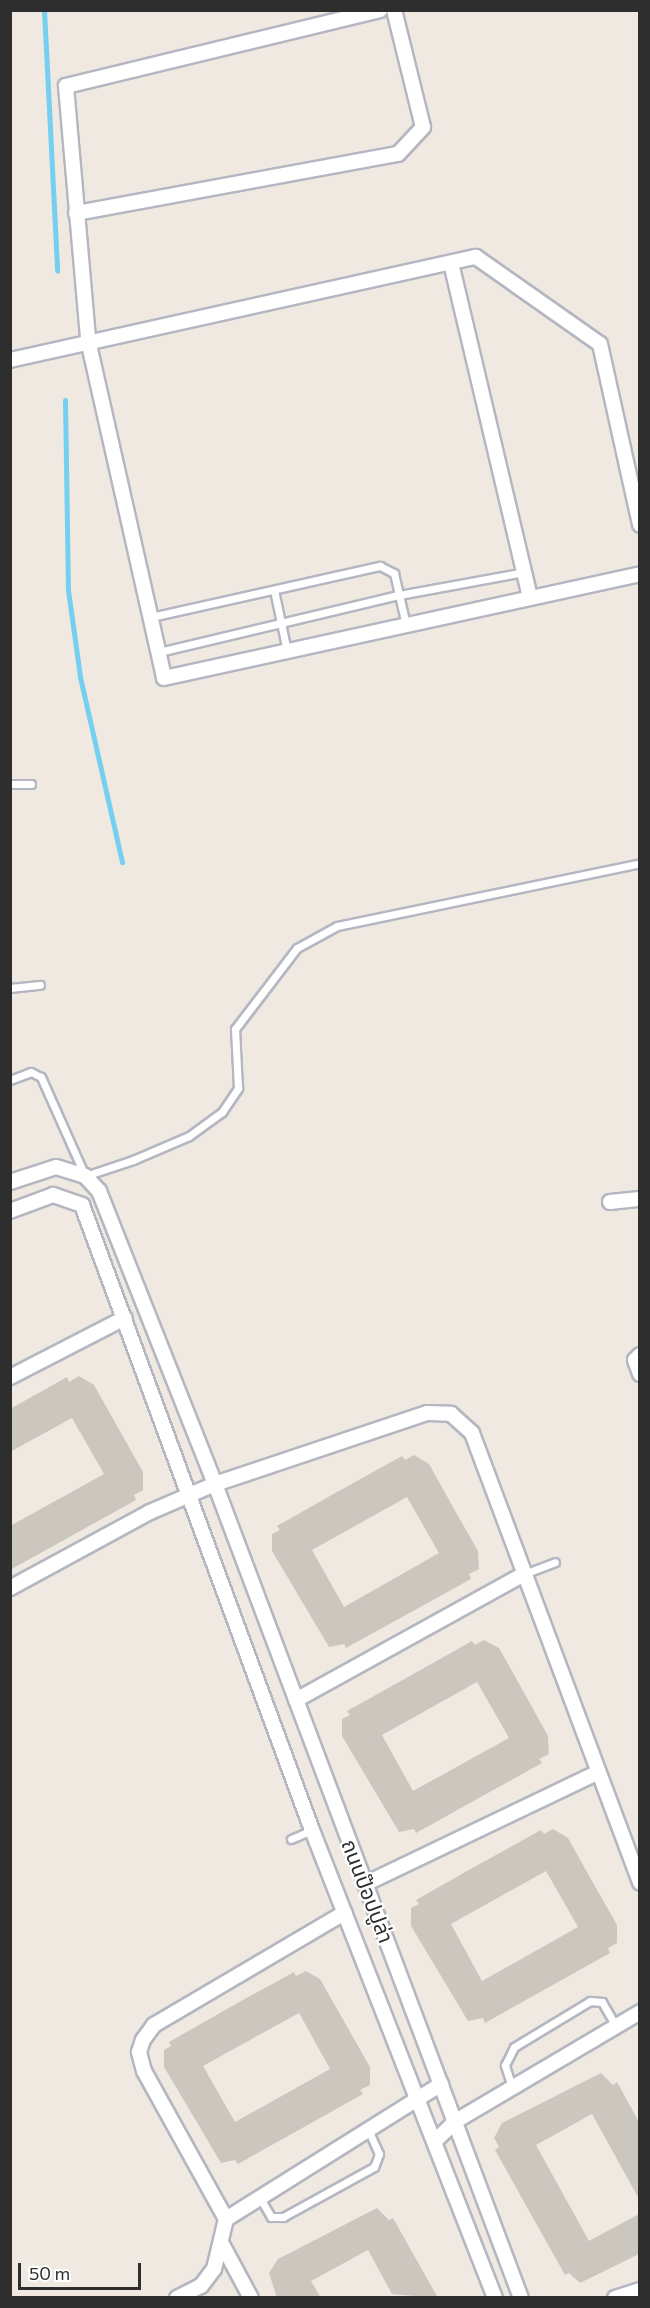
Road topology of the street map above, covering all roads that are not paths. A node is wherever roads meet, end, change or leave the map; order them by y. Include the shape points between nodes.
1 (380, 10) edge
2 (394, 10) edge
3 (76, 213) junction
4 (451, 263) junction
5 (88, 340) junction
6 (10, 360) edge
7 (639, 525) edge
8 (524, 572) junction
9 (639, 574) edge
10 (274, 590) junction
11 (399, 595) junction
12 (530, 598) junction
13 (151, 617) junction
14 (280, 623) junction
15 (406, 625) junction
16 (287, 651) junction
17 (159, 652) junction
18 (10, 784) edge
19 (31, 784) dead end
20 (639, 863) edge
21 (40, 985) dead end
22 (10, 988) edge
23 (10, 1080) edge
24 (85, 1176) junction
25 (10, 1182) edge
26 (69, 1197) junction
27 (639, 1198) edge
28 (610, 1202) dead end
29 (10, 1211) edge
30 (125, 1318) junction
31 (639, 1355) edge
32 (639, 1374) edge
33 (10, 1377) edge
34 (215, 1484) junction
35 (190, 1494) junction
36 (555, 1562) dead end
37 (524, 1574) junction
38 (10, 1588) edge
39 (296, 1700) junction
40 (597, 1773) junction
41 (312, 1830) junction
42 (291, 1839) dead end
43 (639, 1883) edge
44 (365, 1884) junction
45 (344, 1913) junction
46 (639, 2012) edge
47 (616, 2026) junction
48 (441, 2084) junction
49 (512, 2087) junction
50 (418, 2097) junction
51 (456, 2121) junction
52 (368, 2129) junction
53 (435, 2141) junction
54 (260, 2197) junction
55 (226, 2219) junction
56 (223, 2246) junction
57 (639, 2290) edge
58 (177, 2298) edge
59 (251, 2298) edge
60 (495, 2298) edge
61 (521, 2298) edge
62 (615, 2298) edge

1 - 3 street via 66,86
2 - 3 street via 423,127 398,154
3 - 5 street
4 - 5 street
4 - 7 street via 476,257 600,344
4 - 8 street
5 - 6 street
5 - 13 street
8 - 11 lane
8 - 12 street
9 - 12 street
10 - 11 lane via 380,566 394,573
10 - 13 lane
10 - 14 lane
11 - 14 lane
11 - 15 lane
12 - 15 street
13 - 17 street
14 - 16 lane
14 - 17 lane
15 - 16 street
16 - 17 street via 164,678
18 - 19 lane
20 - 24 lane via 337,926 297,948 235,1029 238,1088 222,1112 189,1136
21 - 22 lane
23 - 24 lane via 31,1072 41,1077
24 - 25 street via 56,1167
24 - 26 street
24 - 34 street, ถนนป๊อปปูล่า via 99,1191
26 - 29 street via 53,1195
26 - 30 street, ถนนป๊อปปูล่า via 82,1205
27 - 28 street
30 - 33 street
30 - 35 street, ถนนป๊อปปูล่า
31 - 32 street via 635,1360
34 - 35 street
34 - 37 street via 427,1413 451,1414 472,1433
34 - 39 street, ถนนป๊อปปูล่า
35 - 38 street
35 - 41 street, ถนนป๊อปปูล่า
36 - 37 lane
37 - 39 street
37 - 40 street
39 - 44 street, ถนนป๊อปปูล่า
40 - 43 street
40 - 44 street
41 - 42 lane
41 - 45 street, ถนนป๊อปปูล่า
44 - 48 street, ถนนป๊อปปูล่า
45 - 50 street, ถนนป๊อปปูล่า
45 - 55 street via 154,2025 143,2040 139,2052 144,2072
46 - 47 street
47 - 49 street
47 - 49 lane via 602,2002 590,2001 514,2047 505,2065
48 - 50 street
48 - 51 street, ถนนป๊อปปูล่า
49 - 51 street
50 - 52 street
50 - 53 street, ถนนป๊อปปูล่า
51 - 53 street
51 - 61 street, ถนนป๊อปปูล่า
52 - 54 street
52 - 54 lane via 379,2154 374,2167 276,2219 265,2212
53 - 60 street, ถนนป๊อปปูล่า
54 - 55 street
55 - 56 street
56 - 58 street via 201,2286
56 - 59 street
57 - 62 street

